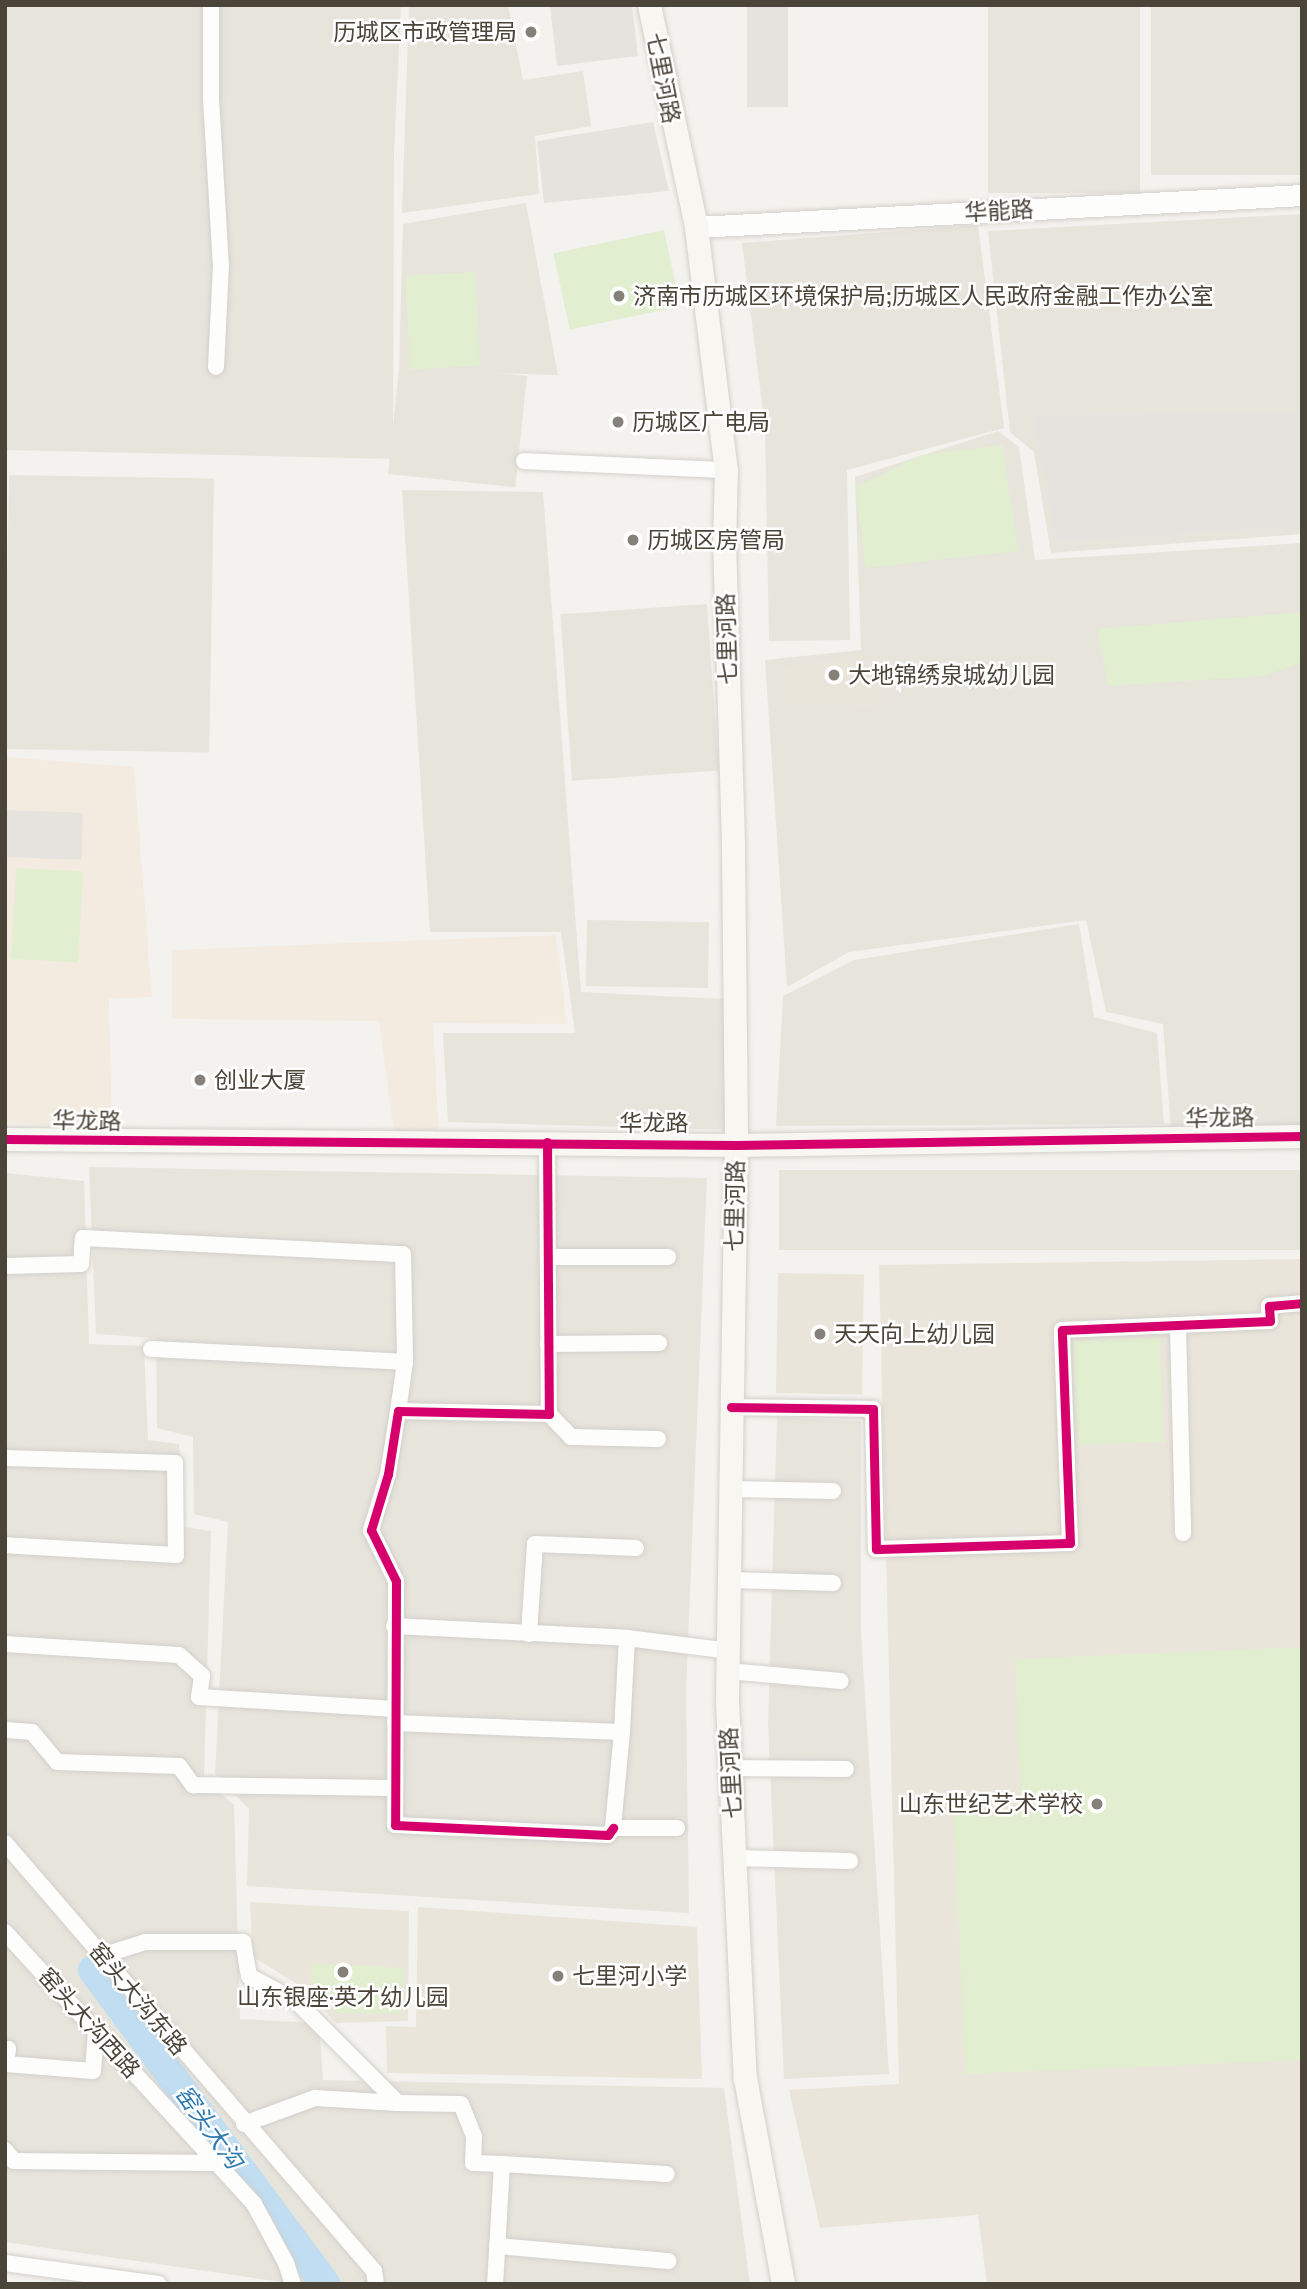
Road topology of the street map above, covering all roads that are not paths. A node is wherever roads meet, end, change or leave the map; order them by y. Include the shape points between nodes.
1 (211, 5) edge
2 (649, 5) edge
3 (1302, 195) edge
4 (696, 227) junction
5 (216, 367) dead end
6 (524, 461) dead end
7 (726, 470) junction
8 (1302, 1136) edge
9 (5, 1139) edge
10 (547, 1142) junction
11 (736, 1144) junction
12 (548, 1257) junction
13 (668, 1257) dead end
14 (5, 1266) edge
15 (1302, 1303) edge
16 (1178, 1325) junction
17 (659, 1343) dead end
18 (548, 1344) junction
19 (151, 1349) dead end
20 (405, 1362) junction
21 (731, 1407) junction
22 (398, 1411) junction
23 (549, 1414) junction
24 (658, 1439) dead end
25 (5, 1458) edge
26 (732, 1489) junction
27 (832, 1491) dead end
28 (1183, 1533) dead end
29 (5, 1545) edge
30 (636, 1548) dead end
31 (731, 1580) junction
32 (833, 1583) dead end
33 (394, 1626) junction
34 (529, 1634) junction
35 (627, 1638) junction
36 (5, 1644) edge
37 (729, 1661) junction
38 (841, 1681) dead end
39 (395, 1716) junction
40 (5, 1730) edge
41 (622, 1732) junction
42 (730, 1768) junction
43 (846, 1769) dead end
44 (395, 1788) junction
45 (5, 1827) edge
46 (614, 1828) junction
47 (677, 1828) dead end
48 (5, 1838) edge
49 (5, 1843) edge
50 (735, 1858) junction
51 (850, 1861) dead end
52 (5, 1932) edge
53 (101, 1956) junction
54 (96, 2031) junction
55 (5, 2049) edge
56 (398, 2103) junction
57 (244, 2124) junction
58 (5, 2150) edge
59 (216, 2163) junction
60 (502, 2164) junction
61 (667, 2174) dead end
62 (497, 2246) junction
63 (668, 2261) dead end
64 (5, 2263) edge
65 (159, 2284) edge
66 (293, 2284) edge
67 (376, 2284) edge
68 (495, 2284) edge
69 (783, 2284) edge

1 - 5 street via 211,99 221,265
2 - 4 main road, 七里河路
3 - 4 street, 华能路
4 - 7 main road, 七里河路
6 - 7 street
7 - 11 main road, 七里河路
8 - 11 main road, 华龙路
9 - 10 main road, 华龙路
10 - 11 main road, 华龙路
10 - 12 street
11 - 21 main road, 七里河路
12 - 13 street
12 - 18 street
14 - 20 street via 81,1264 83,1238 402,1254
15 - 16 street via 1269,1306 1270,1321
16 - 21 street via 1062,1330 1070,1543 876,1549 873,1409
16 - 28 street
17 - 18 street
18 - 23 street
19 - 20 street
20 - 22 street
21 - 26 main road, 七里河路
22 - 23 street
22 - 33 street via 388,1474 371,1530 396,1581
23 - 24 street via 571,1437
25 - 29 street via 175,1464 176,1555
26 - 27 street
26 - 31 main road, 七里河路
30 - 34 street via 535,1544
31 - 32 street
31 - 37 main road, 七里河路
33 - 34 street
33 - 39 street
34 - 35 street
35 - 37 street
35 - 41 street
36 - 39 street via 179,1654 202,1676 199,1698
37 - 38 street
37 - 42 main road, 七里河路
39 - 41 street
39 - 44 street
40 - 44 street via 32,1732 57,1762 179,1766 193,1785
41 - 46 street
42 - 43 street
42 - 50 main road, 七里河路
44 - 46 street via 395,1825 608,1835
45 - 48 street
46 - 47 street
49 - 53 street, 窑头大沟东路
50 - 51 street
50 - 69 main road, 七里河路 via 745,2078
52 - 54 street, 窑头大沟西路
53 - 56 street via 145,1942 243,1942 249,1976 296,2001
53 - 57 street, 窑头大沟东路
54 - 55 street via 93,2071 6,2064
54 - 59 street, 窑头大沟西路
56 - 57 street via 315,2098
56 - 60 street via 461,2104 474,2137 473,2163
57 - 67 street, 窑头大沟东路 via 374,2271
58 - 59 street via 15,2161
59 - 66 street, 窑头大沟西路 via 254,2204
60 - 61 street
60 - 62 street
62 - 63 street
62 - 68 street
64 - 65 street

